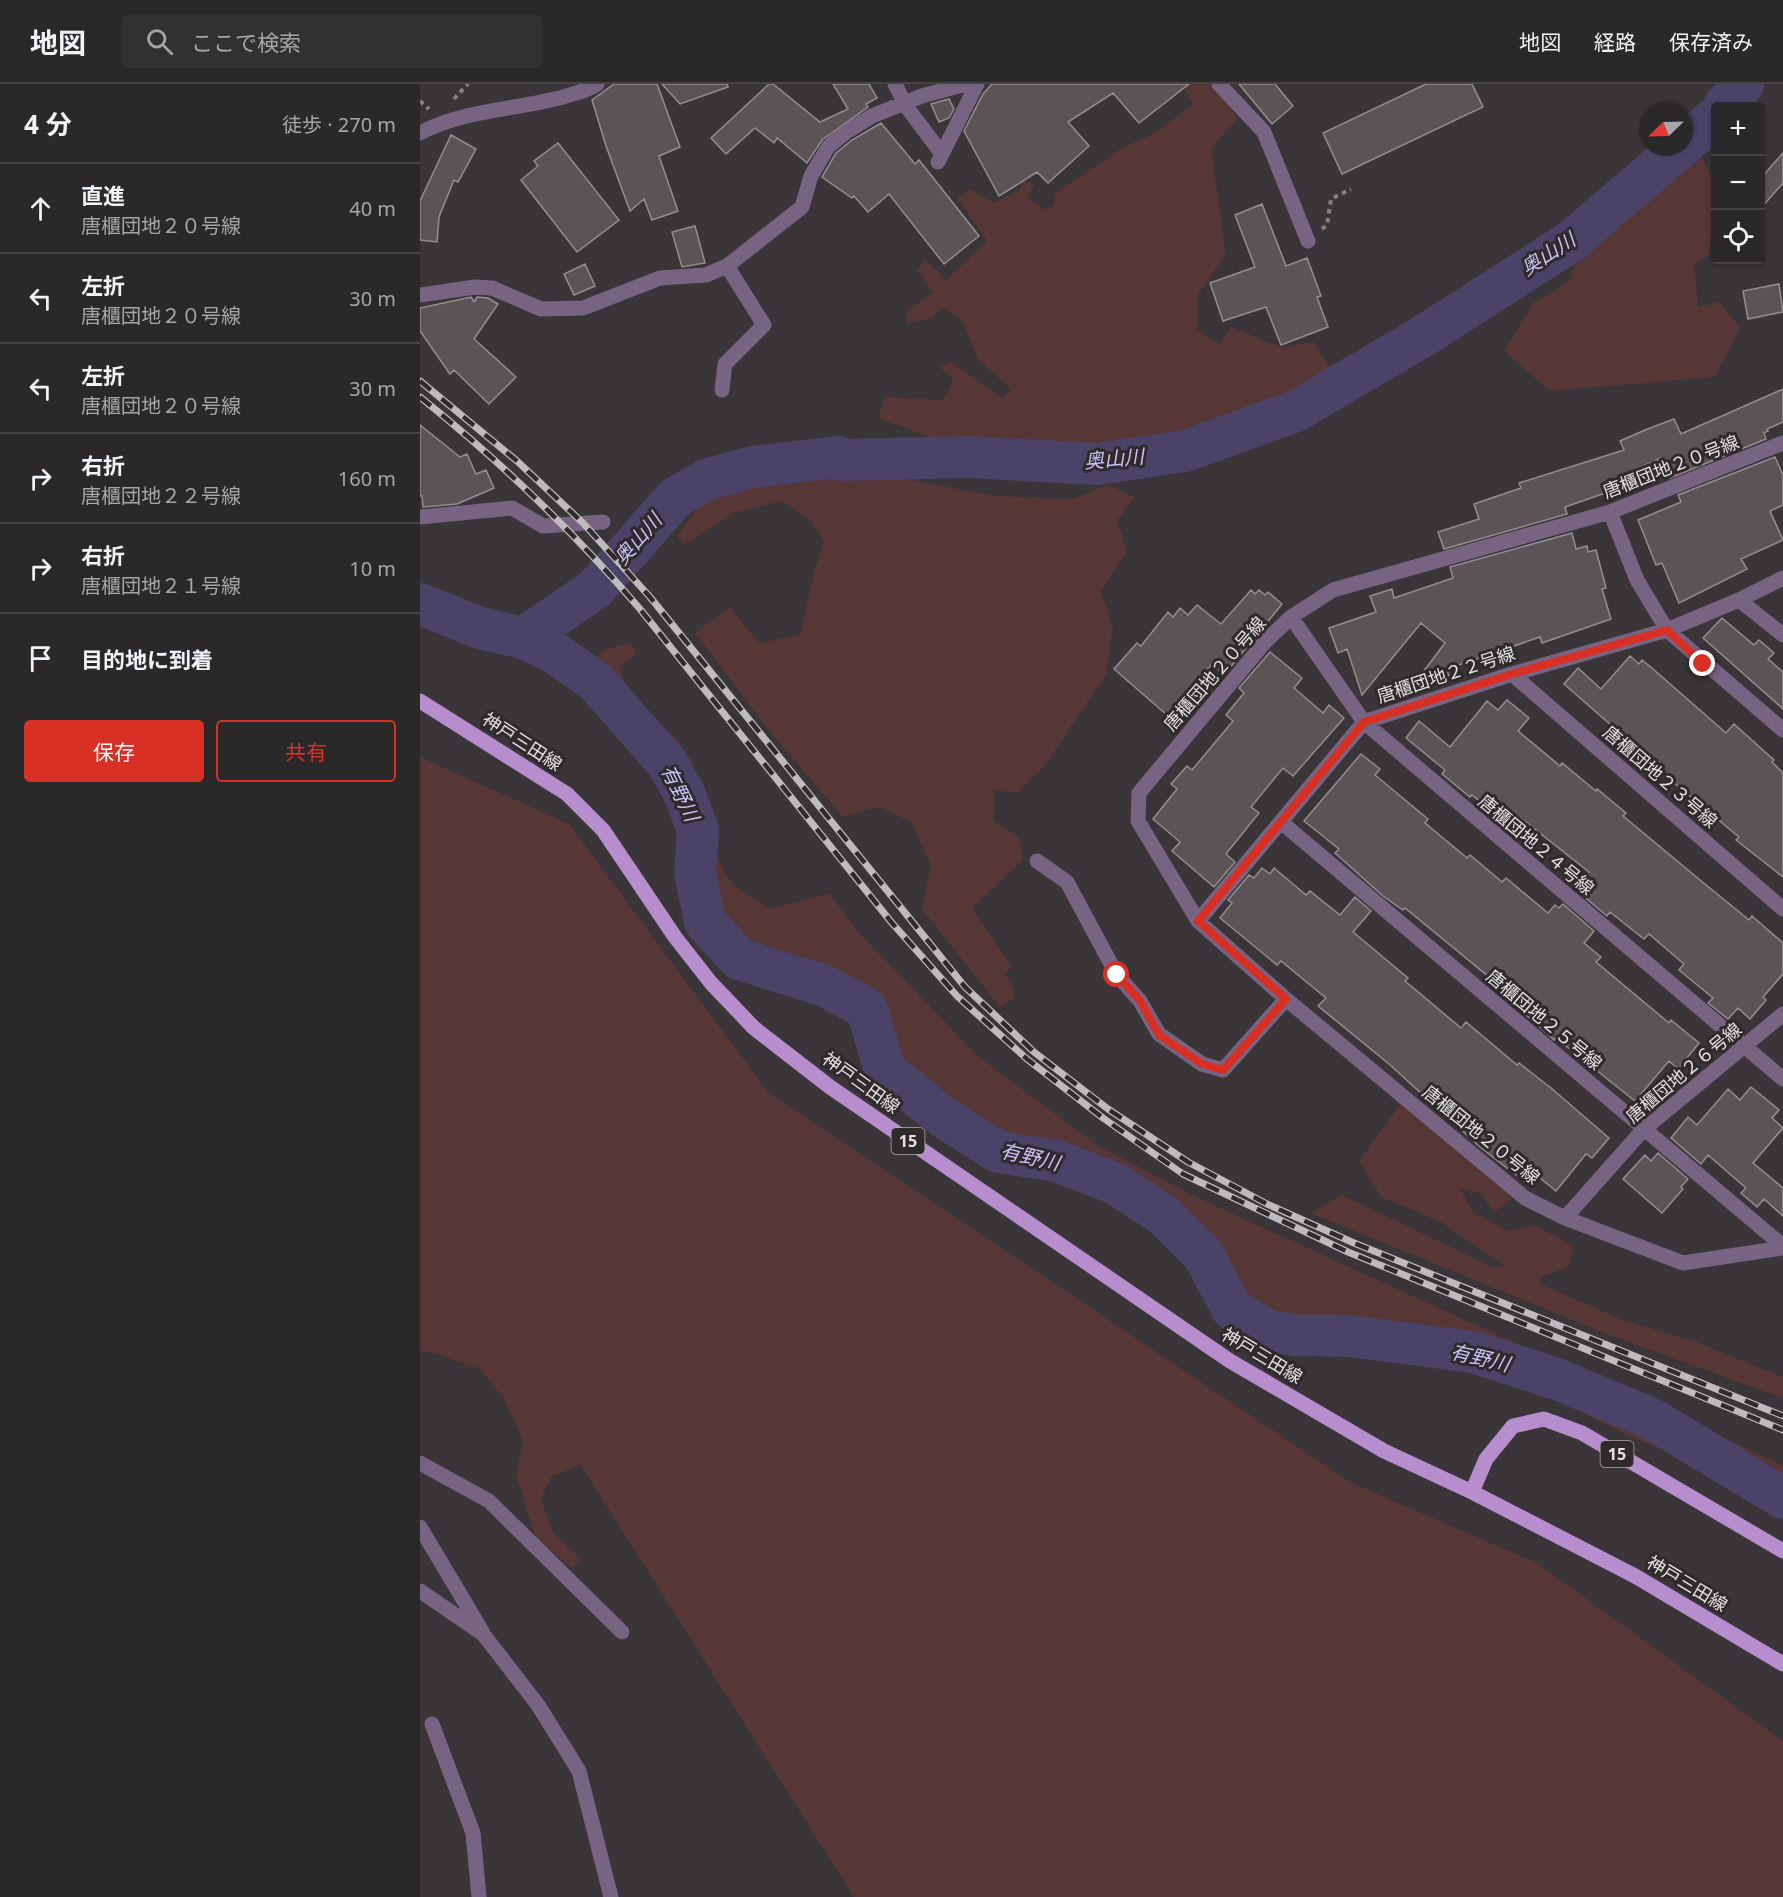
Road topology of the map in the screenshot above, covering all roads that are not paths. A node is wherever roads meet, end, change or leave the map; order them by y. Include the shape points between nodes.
1 (597, 84) edge
2 (895, 84) edge
3 (966, 84) edge
4 (977, 84) edge
5 (1220, 84) edge
6 (905, 103) junction
7 (420, 133) edge
8 (1308, 242) road end
9 (727, 266) junction
10 (420, 295) edge
11 (722, 390) dead end
12 (1783, 443) edge
13 (1610, 512) junction
14 (420, 517) edge
15 (603, 522) dead end
16 (1783, 578) edge
17 (1739, 600) junction
18 (1291, 617) junction
19 (1667, 630) junction
20 (1783, 635) edge
21 (1512, 674) junction
22 (420, 702) edge
23 (1364, 722) junction
24 (1783, 730) edge
25 (1281, 822) junction
26 (1037, 861) dead end
27 (1783, 909) edge
28 (1198, 921) junction
29 (1286, 999) junction
30 (1783, 1014) edge
31 (1745, 1048) junction
32 (1783, 1079) edge
33 (1643, 1130) junction
34 (1565, 1218) junction
35 (1783, 1247) edge
36 (420, 1463) edge
37 (1472, 1492) junction
38 (420, 1527) edge
39 (1783, 1551) edge
40 (420, 1591) edge
41 (622, 1632) dead end
42 (483, 1634) junction
43 (1783, 1664) edge
44 (432, 1724) dead end
45 (479, 1897) edge
46 (611, 1897) edge

1 - 7 street via 552,100 442,121
2 - 6 street
3 - 6 street
4 - 6 street via 940,158
5 - 8 street via 1263,132
6 - 9 street via 872,116 828,147 811,176 802,207
9 - 10 street via 706,275 660,278 583,308 541,309 492,288
9 - 11 street via 764,325 725,364
12 - 13 street, 唐櫃団地２０号線
13 - 18 street, 唐櫃団地２０号線 via 1333,590
13 - 19 street via 1637,580
14 - 15 street via 512,508 543,526
16 - 17 street, 唐櫃団地２２号線
17 - 19 street, 唐櫃団地２２号線
17 - 20 street
18 - 23 street, 唐櫃団地２４号線
18 - 28 street, 唐櫃団地２０号線 via 1265,642 1139,793 1138,821
19 - 21 street, 唐櫃団地２２号線
19 - 24 street
21 - 23 street, 唐櫃団地２２号線
21 - 27 street, 唐櫃団地２３号線
22 - 37 main road, 神戸三田線 / 15 via 567,794 603,830 711,983 754,1028 830,1087 1230,1361 1384,1451
23 - 25 street, 唐櫃団地２２号線
23 - 31 street, 唐櫃団地２４号線
25 - 28 street, 唐櫃団地２２号線
25 - 33 street, 唐櫃団地２５号線
26 - 29 street via 1067,882 1117,975 1140,1001 1159,1035 1202,1064 1223,1070
28 - 29 street, 唐櫃団地２０号線
29 - 34 street, 唐櫃団地２０号線 via 1525,1198
30 - 31 street, 唐櫃団地２６号線
31 - 32 street, 唐櫃団地２４号線
31 - 33 street, 唐櫃団地２６号線
33 - 34 street, 唐櫃団地２６号線
33 - 35 street, 唐櫃団地２５号線
34 - 35 street, 唐櫃団地２０号線 via 1683,1263
36 - 41 street via 489,1501
37 - 39 main road, 15 via 1486,1459 1513,1426 1544,1419 1582,1433
37 - 43 main road, 神戸三田線 / 15 via 1635,1576
38 - 42 street
40 - 42 street
42 - 46 street via 538,1705 579,1771
44 - 45 street via 472,1833

